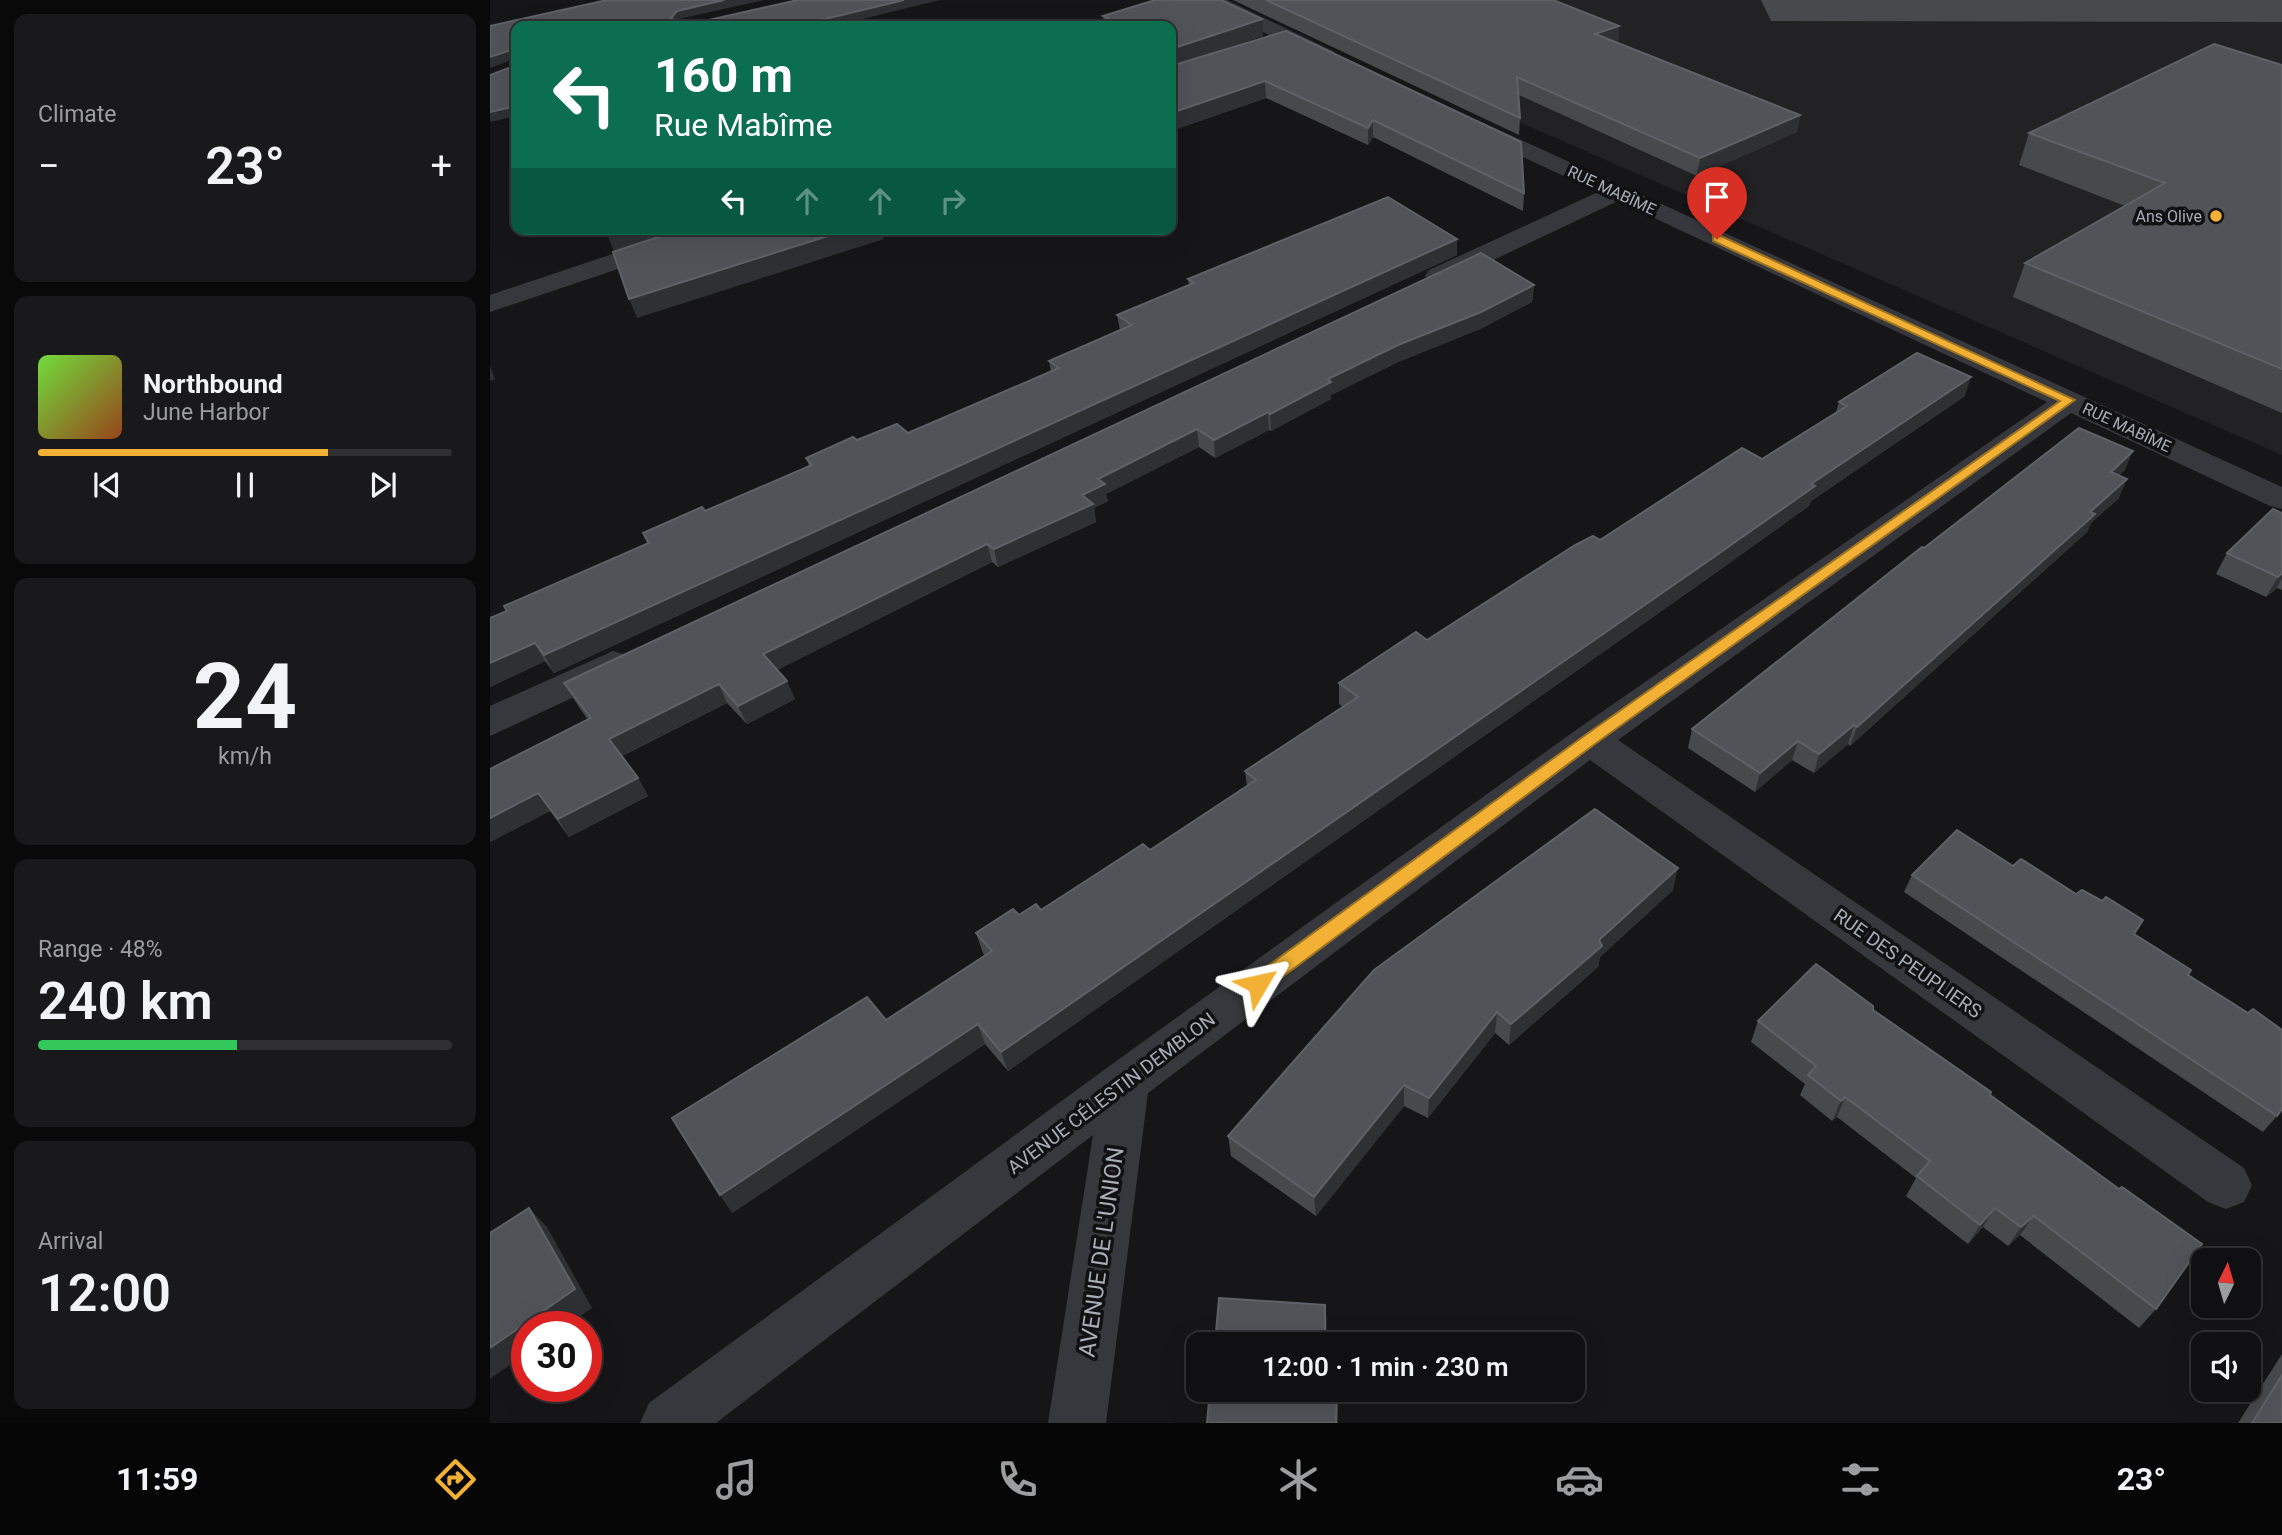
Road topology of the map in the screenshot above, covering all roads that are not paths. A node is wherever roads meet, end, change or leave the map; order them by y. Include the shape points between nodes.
1 (1211, 0) edge
2 (1287, 37) junction
3 (1261, 45) edge
4 (1343, 63) edge
5 (1452, 115) edge
6 (1616, 192) junction
7 (695, 235) edge
8 (1415, 287) edge
9 (490, 304) edge
10 (2068, 400) junction
11 (2282, 499) edge
12 (644, 649) edge
13 (490, 722) edge
14 (1590, 740) junction
15 (1125, 1082) junction
16 (2226, 1185) dead end
17 (669, 1423) edge
18 (1077, 1423) edge

1 - 2 street
2 - 3 street
2 - 4 street
5 - 6 street, RUE MABÎME
6 - 8 street
6 - 10 street, RUE MABÎME
7 - 9 street
10 - 11 street, RUE MABÎME
10 - 14 street, AVENUE CÉLESTIN DEMBLON
12 - 13 street
14 - 15 street, AVENUE CÉLESTIN DEMBLON
14 - 16 street, RUE DES PEUPLIERS
15 - 17 street, AVENUE CÉLESTIN DEMBLON
15 - 18 street, AVENUE DE L'UNION

